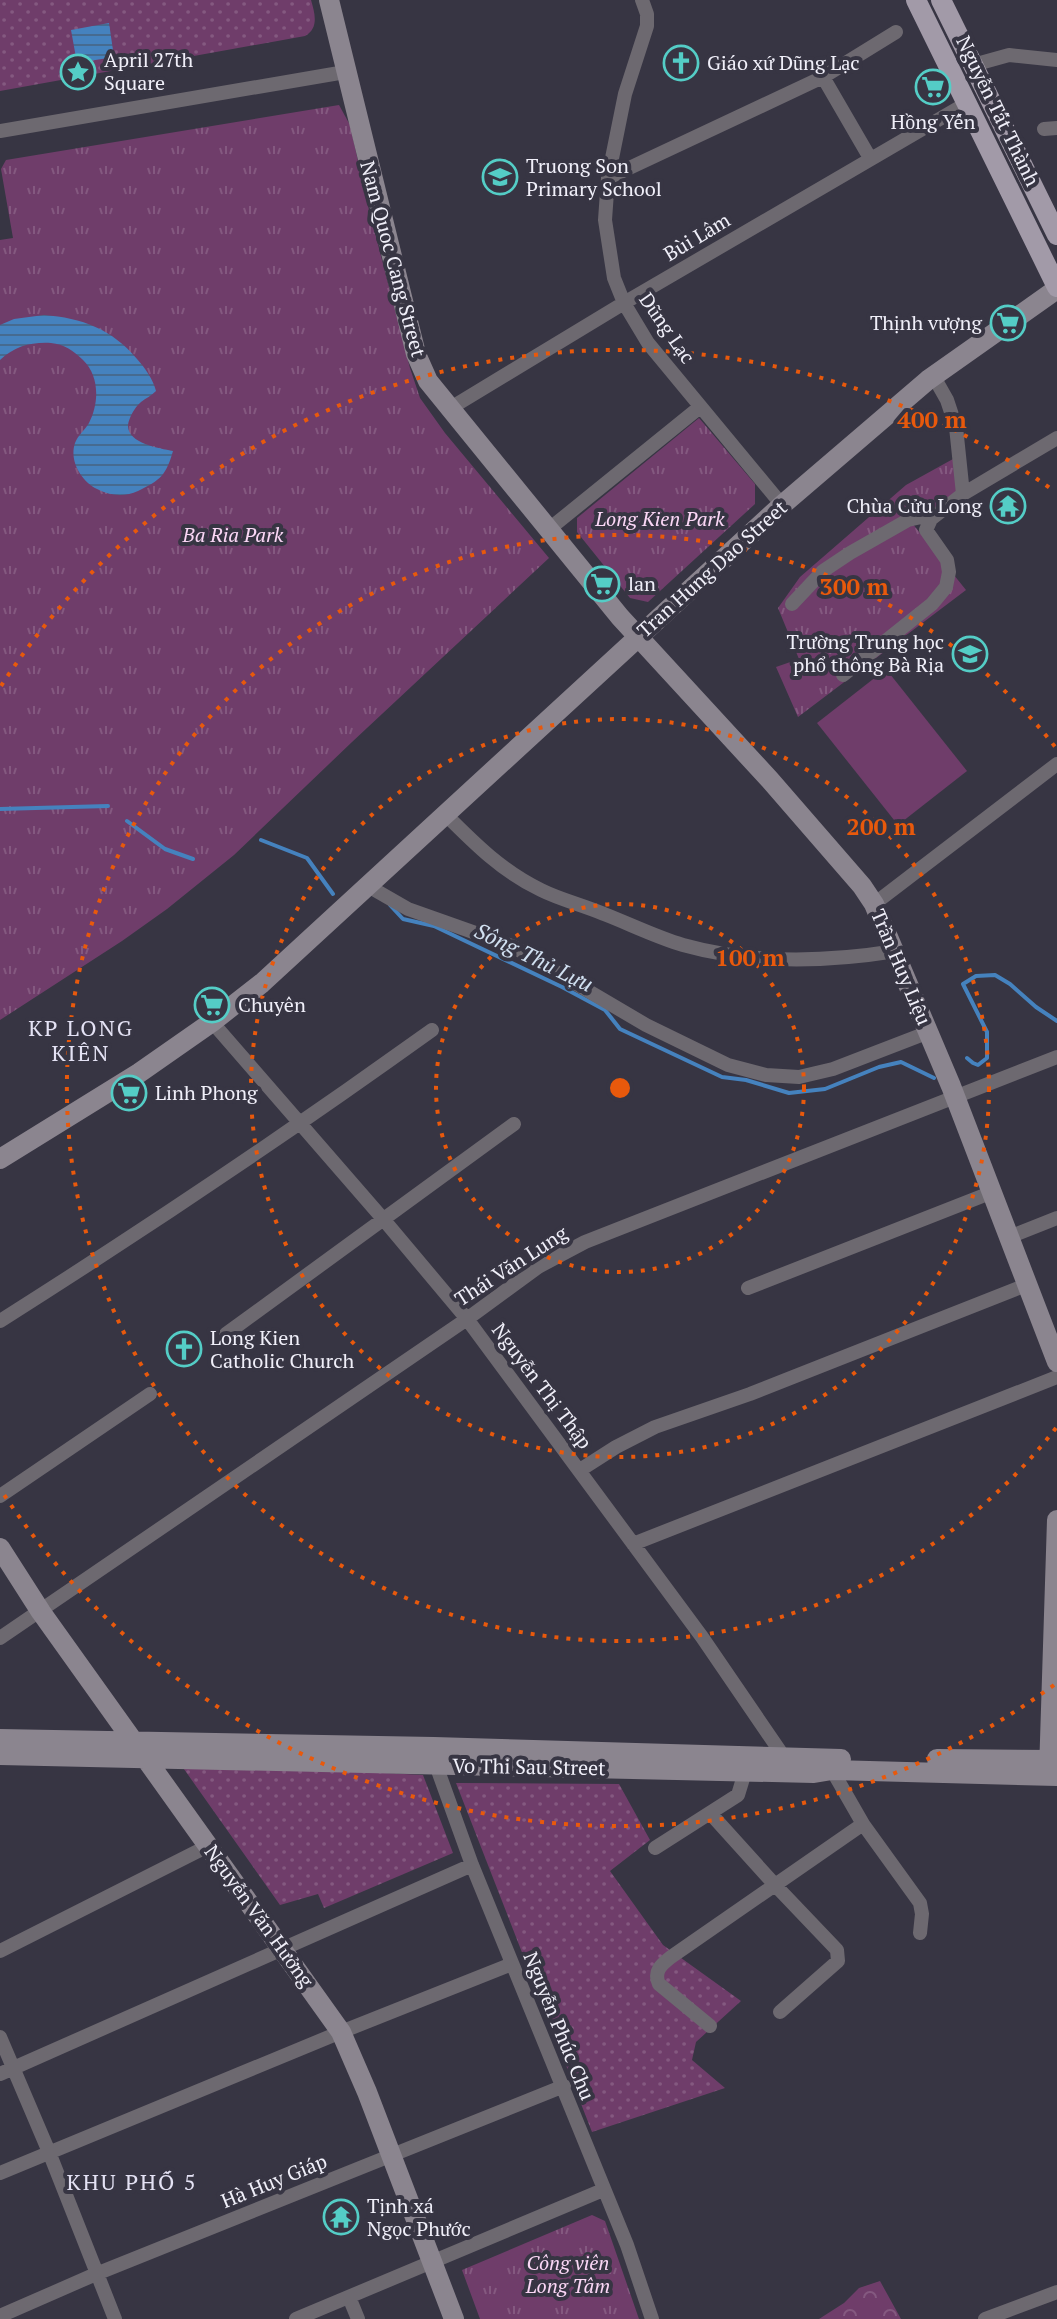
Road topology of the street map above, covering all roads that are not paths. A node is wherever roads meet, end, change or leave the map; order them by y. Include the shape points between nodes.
1 (329, 0) edge
2 (642, 0) edge
3 (916, 0) edge
4 (941, 0) edge
5 (896, 32) dead end
6 (1057, 60) edge
7 (973, 65) junction
8 (345, 72) junction
9 (823, 77) junction
10 (967, 103) junction
11 (0, 131) edge
12 (870, 158) junction
13 (608, 178) junction
14 (1057, 235) edge
15 (1057, 288) edge
16 (624, 303) junction
17 (934, 377) junction
18 (700, 407) junction
19 (449, 409) junction
20 (1057, 438) edge
21 (963, 494) junction
22 (782, 505) junction
23 (931, 519) junction
24 (548, 530) junction
25 (792, 604) dead end
26 (638, 636) junction
27 (843, 675) dead end
28 (1057, 764) edge
29 (446, 815) junction
30 (368, 886) junction
31 (874, 904) junction
32 (896, 951) junction
33 (212, 1022) junction
34 (432, 1030) dead end
35 (929, 1032) junction
36 (1057, 1057) edge
37 (955, 1098) junction
38 (301, 1124) junction
39 (514, 1124) dead end
40 (0, 1159) edge
41 (990, 1193) junction
42 (1057, 1218) edge
43 (384, 1220) junction
44 (1009, 1237) junction
45 (1026, 1285) junction
46 (748, 1288) dead end
47 (467, 1319) junction
48 (0, 1321) edge
49 (226, 1334) dead end
50 (1057, 1362) edge
51 (1057, 1377) edge
52 (150, 1394) dead end
53 (580, 1470) junction
54 (0, 1496) edge
55 (1057, 1520) edge
56 (633, 1544) junction
57 (0, 1548) edge
58 (41, 1612) junction
59 (0, 1638) edge
60 (0, 1739) edge
61 (134, 1742) junction
62 (0, 1755) edge
63 (436, 1756) junction
64 (147, 1759) junction
65 (808, 1765) junction
66 (1053, 1768) edge
67 (745, 1772) junction
68 (710, 1813) junction
69 (863, 1824) junction
70 (208, 1846) junction
71 (655, 1848) dead end
72 (472, 1865) junction
73 (775, 1885) junction
74 (920, 1933) dead end
75 (284, 1950) junction
76 (0, 1951) edge
77 (512, 1964) junction
78 (780, 2012) dead end
79 (710, 2026) dead end
80 (341, 2032) junction
81 (0, 2037) edge
82 (7, 2071) edge
83 (564, 2086) junction
84 (49, 2152) junction
85 (391, 2156) junction
86 (0, 2173) edge
87 (603, 2190) junction
88 (432, 2262) junction
89 (96, 2274) junction
90 (1057, 2292) edge
91 (349, 2297) junction
92 (0, 2316) edge
93 (115, 2319) edge
94 (296, 2319) edge
95 (358, 2319) edge
96 (454, 2319) edge
97 (652, 2319) edge
98 (985, 2319) edge

1 - 8 street, Nam Quoc Cang Street
2 - 13 street, Dũng Lạc via 647,26 625,94
3 - 10 main road, Nguyễn Tất Thành
4 - 7 main road, Nguyễn Tất Thành
5 - 9 street
6 - 7 street via 1009,55
7 - 14 main road, Nguyễn Tất Thành
8 - 11 street
8 - 19 street, Nam Quoc Cang Street via 416,354
9 - 12 street
9 - 13 street
10 - 12 street, Bùi Lâm
10 - 15 main road, Nguyễn Tất Thành
12 - 16 street, Bùi Lâm
13 - 16 street, Dũng Lạc via 607,244
15 - 17 street, Tran Hung Dao Street
16 - 18 street, Dũng Lạc via 648,343
16 - 19 street, Bùi Lâm
17 - 21 street via 956,427
17 - 22 street, Tran Hung Dao Street
18 - 22 street, Dũng Lạc
18 - 24 street
19 - 24 street, Nam Quoc Cang Street
20 - 21 street
21 - 23 street
22 - 26 street, Tran Hung Dao Street
23 - 25 street via 908,520 850,553 823,571
23 - 27 street via 926,530 947,560 946,587
24 - 26 street, Nam Quoc Cang Street
26 - 29 street, Tran Hung Dao Street
26 - 31 street, Trần Huy Liệu
28 - 31 street
29 - 30 street, Tran Hung Dao Street
29 - 32 street via 500,865 539,889 683,945 772,958
30 - 33 street, Tran Hung Dao Street
30 - 35 street via 408,909 512,946 646,1025 728,1065 766,1075 799,1077 833,1069
31 - 32 street, Trần Huy Liệu
32 - 35 street, Trần Huy Liệu
33 - 38 street, Nguyễn Thị Thập
33 - 40 street
34 - 38 street
35 - 37 street, Trần Huy Liệu
36 - 37 street, Thái Văn Lung
37 - 41 street, Trần Huy Liệu
37 - 47 street, Thái Văn Lung via 585,1242 538,1267
38 - 43 street, Nguyễn Thị Thập
38 - 48 street
39 - 43 street
41 - 44 street, Trần Huy Liệu
41 - 46 street
42 - 44 street
43 - 47 street, Nguyễn Thị Thập
43 - 49 street
44 - 45 street, Trần Huy Liệu
45 - 50 street, Trần Huy Liệu
45 - 53 street via 655,1427
47 - 53 street, Nguyễn Thị Thập
47 - 58 street, Thái Văn Lung
51 - 56 street
52 - 54 street
53 - 56 street, Nguyễn Thị Thập
55 - 66 street
56 - 65 street, Nguyễn Thị Thập via 711,1649
57 - 58 street, Nguyễn Văn Hưởng
58 - 59 street, Thái Văn Lung
58 - 61 street, Nguyễn Văn Hưởng
60 - 61 street, Vo Thi Sau Street
61 - 63 street, Vo Thi Sau Street
61 - 64 street, Nguyễn Văn Hưởng
62 - 64 street, Vo Thi Sau Street
63 - 64 street, Vo Thi Sau Street
63 - 65 street, Vo Thi Sau Street
63 - 67 street, Vo Thi Sau Street
63 - 72 street, Nguyễn Phúc Chu
64 - 70 street, Nguyễn Văn Hưởng
65 - 66 street, Vo Thi Sau Street
65 - 66 street, Vo Thi Sau Street
65 - 67 street, Vo Thi Sau Street
65 - 69 street, Nguyễn Thị Thập
67 - 68 street via 738,1795
68 - 71 street
68 - 73 street
69 - 73 street
69 - 74 street, Nguyễn Thị Thập via 920,1903
70 - 75 street, Nguyễn Văn Hưởng
70 - 76 street
72 - 75 street
72 - 77 street, Nguyễn Phúc Chu
73 - 78 street via 839,1955
73 - 79 street via 657,1971 659,1984
75 - 80 street, Nguyễn Văn Hưởng
75 - 82 street
77 - 80 street
77 - 83 street, Nguyễn Phúc Chu
80 - 84 street
80 - 85 street, Nguyễn Văn Hưởng
81 - 82 street
82 - 84 street
83 - 85 street, Hà Huy Giáp
83 - 87 street, Nguyễn Phúc Chu
84 - 86 street
84 - 89 street
85 - 88 street, Nguyễn Văn Hưởng
85 - 89 street, Hà Huy Giáp
87 - 88 street
87 - 97 street, Nguyễn Phúc Chu
88 - 91 street
88 - 96 street, Nguyễn Văn Hưởng
89 - 92 street, Hà Huy Giáp
89 - 93 street
90 - 98 street
91 - 94 street
91 - 95 street

